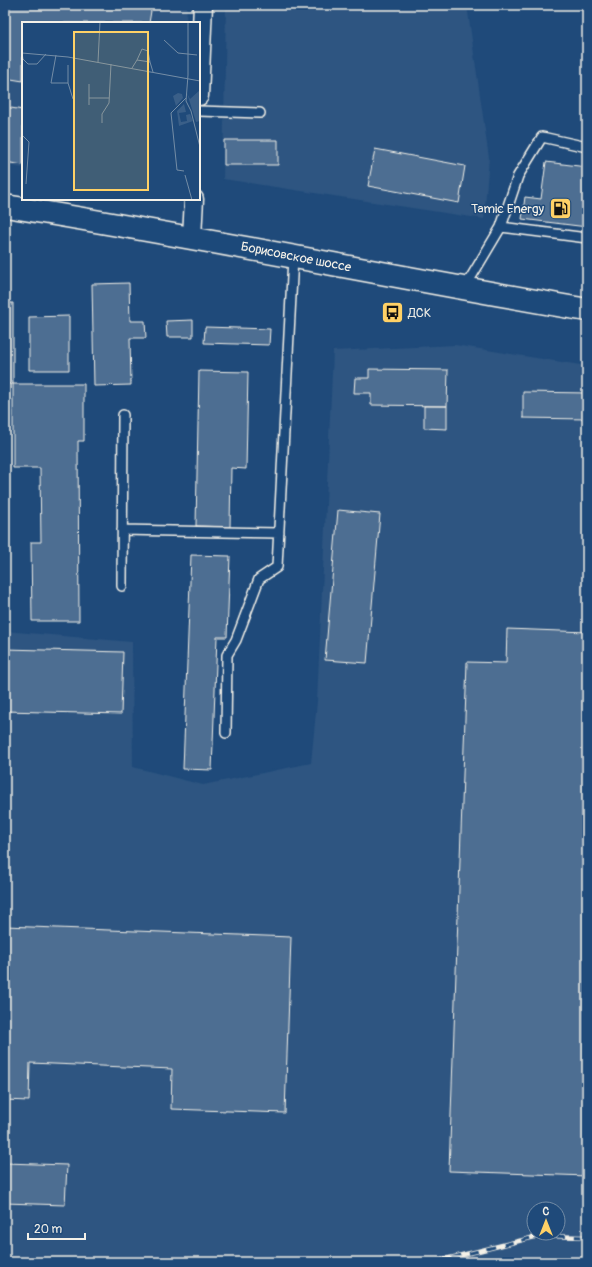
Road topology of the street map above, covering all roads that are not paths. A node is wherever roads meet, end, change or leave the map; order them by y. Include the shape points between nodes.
1 (203, 5) edge
2 (200, 73) edge
3 (200, 111) edge
4 (260, 113) dead end
5 (587, 147) edge
6 (194, 200) edge
7 (5, 206) edge
8 (501, 227) junction
9 (192, 237) junction
10 (587, 238) edge
11 (293, 257) junction
12 (464, 289) junction
13 (587, 310) edge
14 (123, 415) dead end
15 (122, 530) junction
16 (279, 533) junction
17 (122, 586) dead end
18 (226, 733) dead end

1 - 2 street
3 - 4 lane
5 - 8 lane via 542,137 518,176
6 - 9 street
7 - 9 main road, Борисовское шоссе
8 - 10 lane
8 - 12 lane
9 - 11 main road, Борисовское шоссе
11 - 12 main road, Борисовское шоссе
11 - 16 lane
12 - 13 main road, Борисовское шоссе
14 - 15 lane
15 - 16 lane
15 - 17 lane
16 - 18 lane via 277,567 259,579 236,640 227,655

